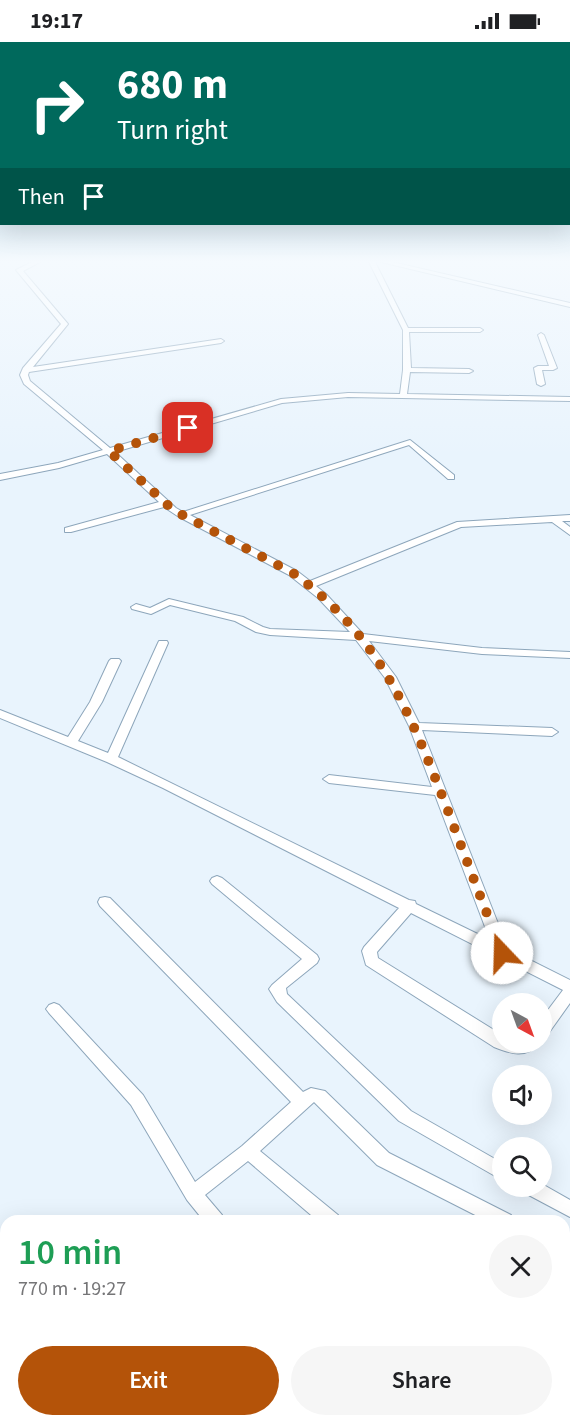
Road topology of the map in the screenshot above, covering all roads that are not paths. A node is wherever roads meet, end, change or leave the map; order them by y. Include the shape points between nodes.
1 (63, 327) edge
2 (404, 327) edge
3 (406, 330) junction
4 (480, 330) dead end
5 (541, 335) dead end
6 (221, 341) dead end
7 (26, 370) junction
8 (407, 370) junction
9 (469, 371) dead end
10 (541, 384) dead end
11 (403, 396) junction
12 (558, 399) junction
13 (570, 399) edge
14 (570, 409) edge
15 (109, 451) junction
16 (0, 477) edge
17 (451, 477) dead end
18 (167, 503) junction
19 (182, 515) junction
20 (570, 518) edge
21 (554, 519) junction
22 (68, 530) dead end
23 (570, 532) edge
24 (310, 585) junction
25 (136, 607) dead end
26 (360, 637) junction
27 (163, 643) dead end
28 (570, 656) edge
29 (115, 661) dead end
30 (0, 714) edge
31 (416, 726) junction
32 (552, 732) dead end
33 (71, 743) junction
34 (111, 759) junction
35 (329, 779) dead end
36 (441, 792) junction
37 (217, 881) dead end
38 (105, 902) dead end
39 (410, 905) junction
40 (502, 953) junction
41 (570, 987) edge
42 (570, 992) edge
43 (54, 1008) dead end
44 (552, 1016) edge
45 (492, 1037) edge
46 (302, 1102) junction
47 (248, 1150) junction
48 (492, 1166) edge
49 (193, 1194) junction
50 (549, 1197) edge
51 (570, 1209) edge
52 (211, 1215) edge
53 (325, 1215) edge
54 (493, 1215) edge

1 - 7 street
2 - 3 street
3 - 4 street
3 - 8 street
5 - 10 street via 553,368 538,368
6 - 7 street
7 - 15 street via 27,382
8 - 9 street
8 - 11 street
11 - 12 street
11 - 15 street via 348,395 281,401
12 - 13 street
12 - 14 street
15 - 16 street
15 - 18 street
17 - 19 street via 410,442
18 - 19 street
18 - 22 street
19 - 24 street
20 - 21 street
21 - 23 street
21 - 24 street via 460,524
24 - 26 street
25 - 26 street via 152,611 169,602 239,619 260,630
26 - 28 street
26 - 31 street via 390,677
27 - 34 street
29 - 33 street
30 - 33 street
31 - 32 street
31 - 36 street
33 - 34 street
34 - 39 street
35 - 36 street
36 - 40 street
37 - 48 street via 312,959 280,984 278,994 405,1116
38 - 46 street
39 - 40 street
39 - 45 street via 369,951 371,961
40 - 41 street
42 - 44 street
43 - 49 street via 137,1100
46 - 47 street
46 - 54 street via 311,1095 319,1096 383,1159
47 - 49 street
47 - 53 street
49 - 52 street
50 - 51 street

